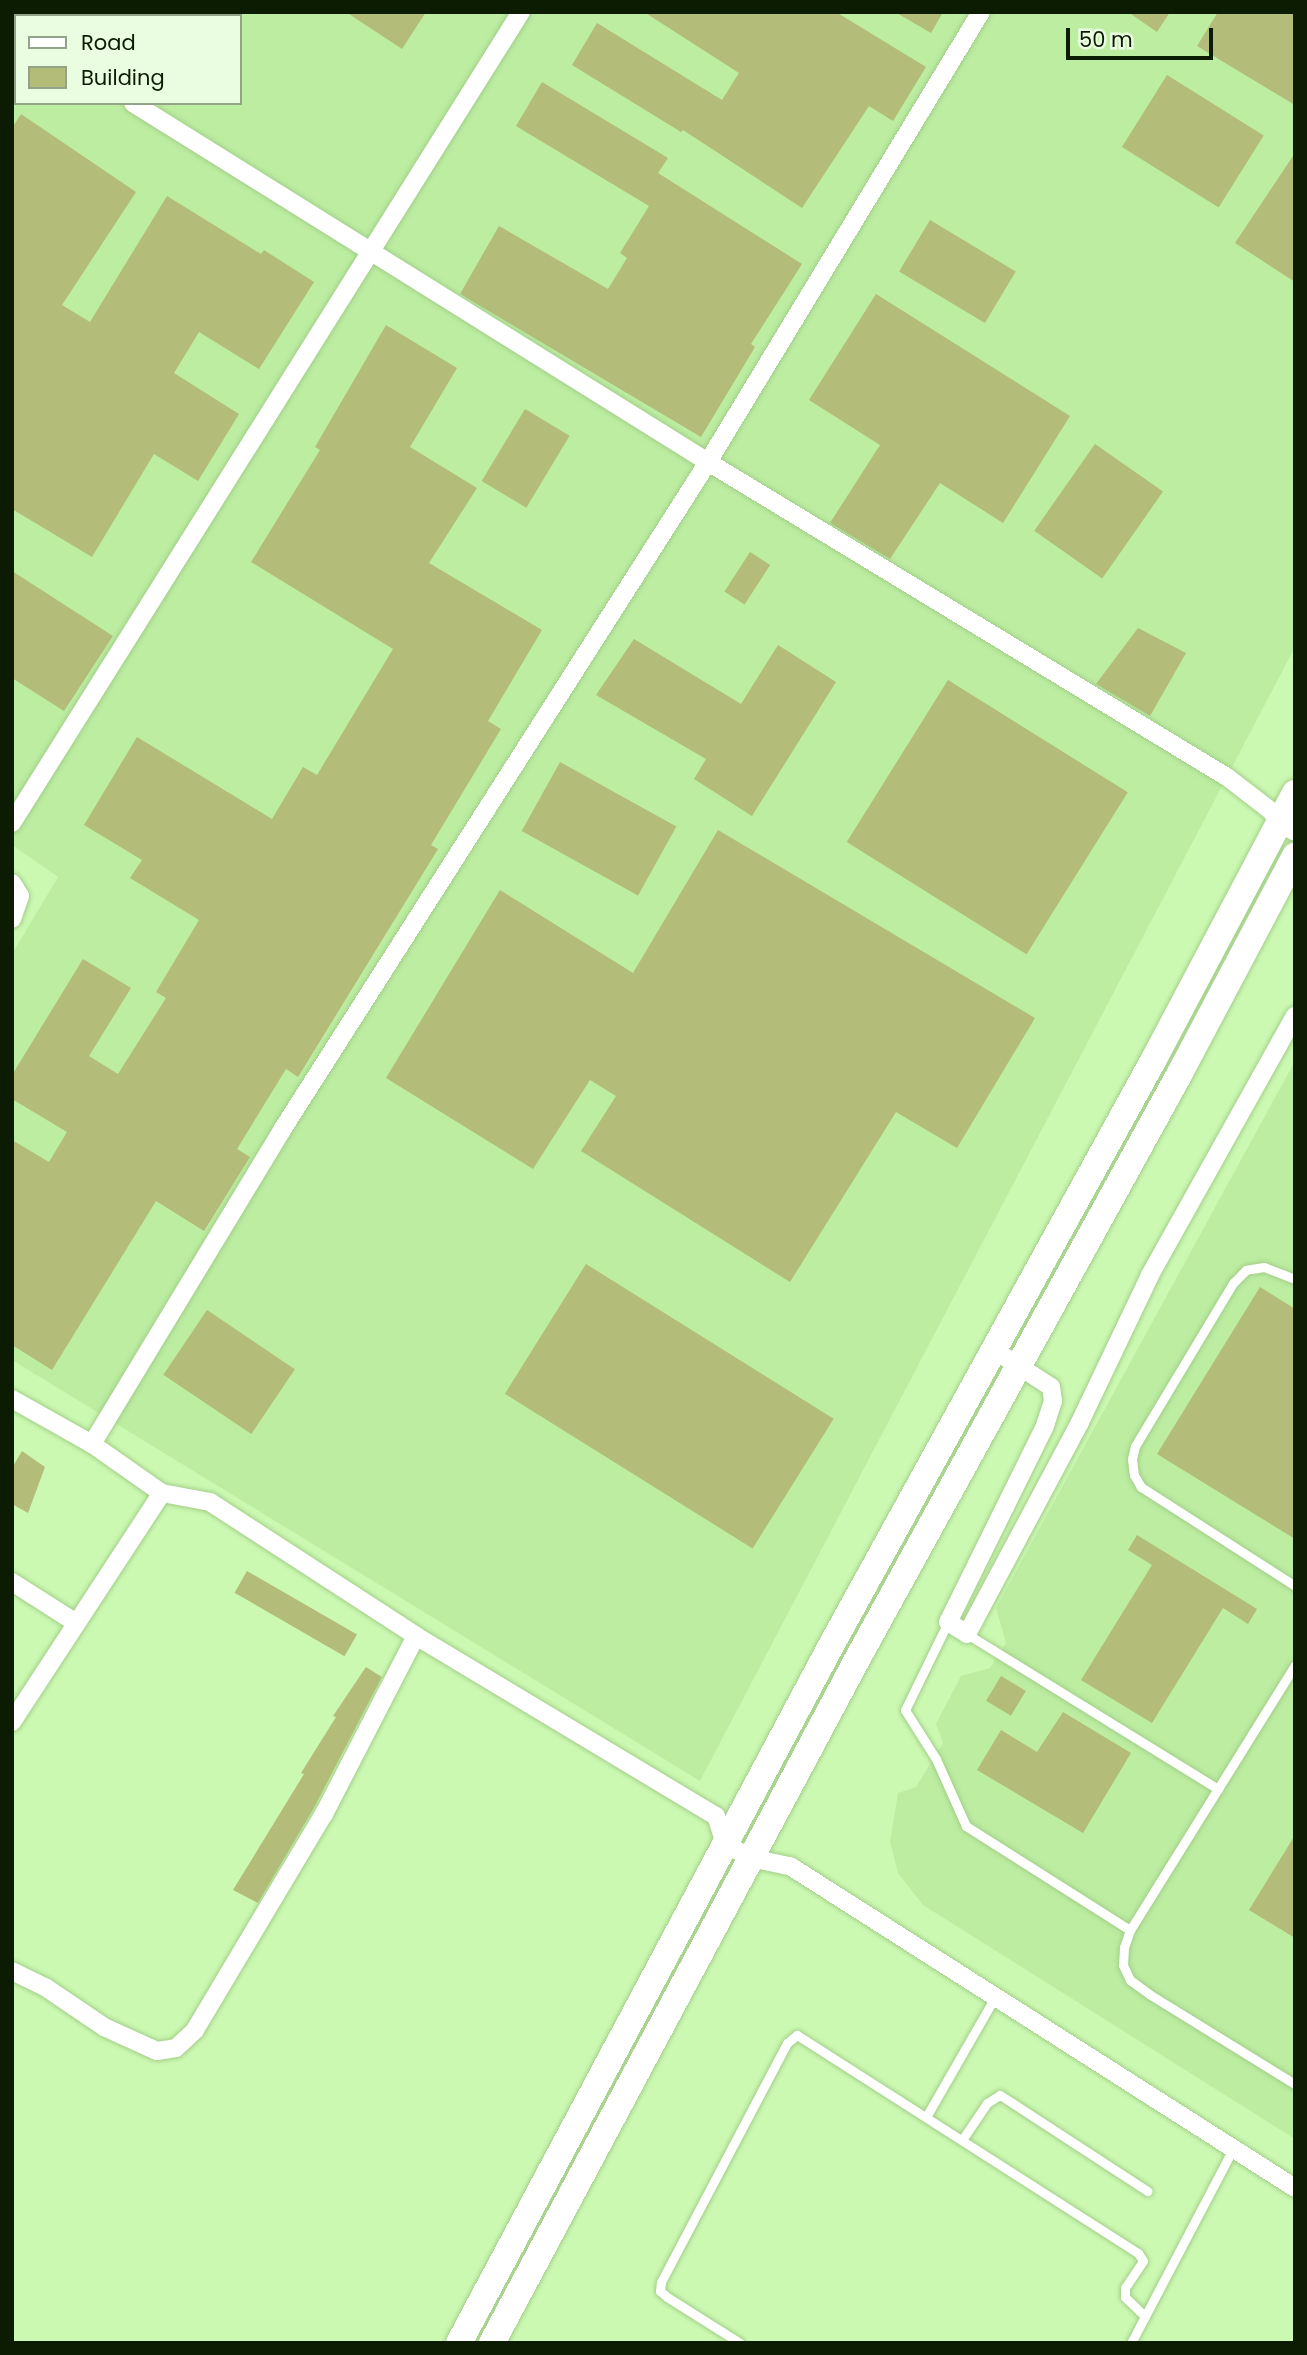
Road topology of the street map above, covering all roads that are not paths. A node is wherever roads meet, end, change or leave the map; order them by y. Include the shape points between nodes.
1 (521, 12) edge
2 (981, 12) edge
3 (136, 105) edge
4 (371, 253) junction
5 (708, 462) junction
6 (1295, 793) edge
7 (12, 823) edge
8 (1287, 828) edge
9 (1295, 856) edge
10 (12, 883) edge
11 (12, 919) edge
12 (1295, 1016) edge
13 (1295, 1279) edge
14 (994, 1350) junction
15 (1019, 1364) junction
16 (12, 1399) edge
17 (92, 1444) junction
18 (162, 1493) junction
19 (12, 1582) edge
20 (1295, 1586) edge
21 (948, 1622) junction
22 (76, 1623) junction
23 (967, 1634) junction
24 (416, 1636) junction
25 (1295, 1665) edge
26 (12, 1723) edge
27 (1218, 1789) junction
28 (725, 1843) junction
29 (751, 1858) junction
30 (1130, 1930) junction
31 (12, 1971) edge
32 (995, 1997) junction
33 (1295, 2084) edge
34 (926, 2117) junction
35 (962, 2140) junction
36 (1233, 2148) junction
37 (1295, 2188) edge
38 (1147, 2190) dead end
39 (1145, 2316) junction
40 (458, 2343) edge
41 (492, 2343) edge
42 (740, 2343) edge
43 (1131, 2343) edge

1 - 4 street
2 - 5 street
3 - 4 street
4 - 5 street
4 - 7 street
5 - 8 street via 1227,777
5 - 17 street via 282,1130
6 - 8 main road
8 - 14 main road
9 - 15 main road
10 - 11 street via 19,896
12 - 23 street via 1150,1275 1080,1422
13 - 20 lane via 1264,1267 1246,1270 1233,1283 1135,1446 1132,1459 1141,1487
14 - 15 street
14 - 28 main road
15 - 21 street via 1051,1387 1053,1401
15 - 29 main road
16 - 17 street
17 - 18 street
18 - 22 street
18 - 24 street via 211,1502
19 - 22 street
21 - 23 street
21 - 30 lane via 905,1710 936,1759 967,1826
22 - 26 street
23 - 27 lane
24 - 28 street via 716,1816
24 - 31 street via 324,1814 195,2031 176,2048 157,2051 104,2027
25 - 27 lane
27 - 30 lane
28 - 29 street
28 - 40 main road
29 - 32 street via 790,1866
29 - 41 main road
30 - 33 lane via 1123,1965 1130,1980
32 - 34 lane
32 - 36 street
34 - 35 lane
34 - 42 lane via 797,2035 787,2043 661,2282 660,2291 667,2297
35 - 38 lane via 987,2103 1000,2095
35 - 39 lane via 1138,2253 1143,2261 1125,2288 1125,2297
36 - 37 street
36 - 39 lane
39 - 43 lane

